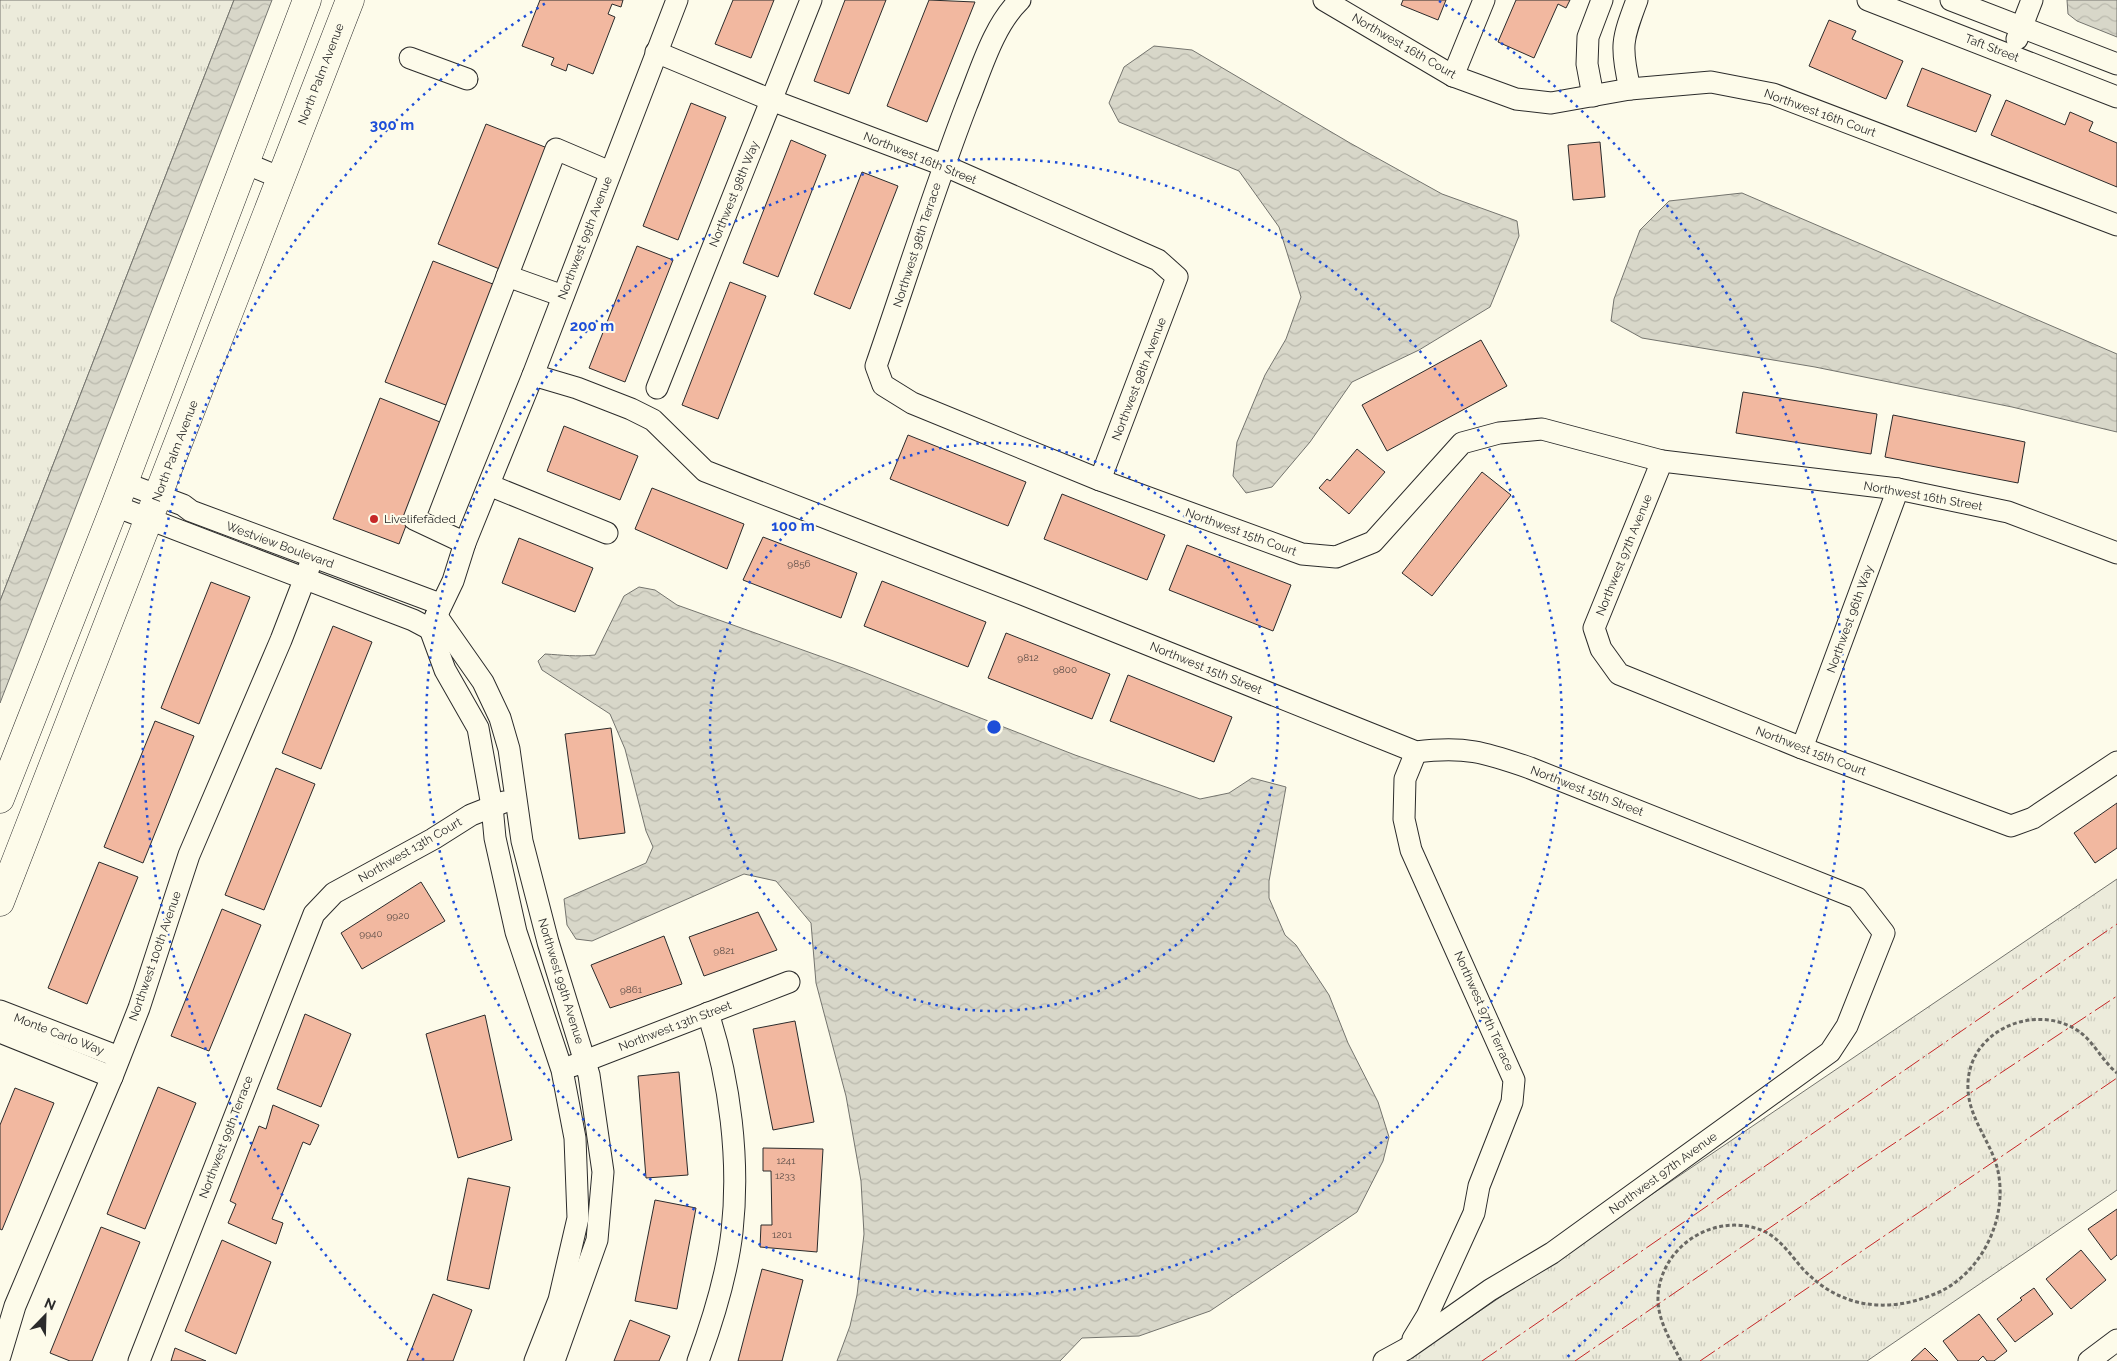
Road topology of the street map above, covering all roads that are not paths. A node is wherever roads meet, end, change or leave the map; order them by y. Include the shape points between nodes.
1 (307, 0) edge
2 (350, 0) edge
3 (677, 0) edge
4 (811, 0) edge
5 (1020, 0) edge
6 (1324, 0) edge
7 (1484, 0) edge
8 (1602, 0) edge
9 (1637, 0) edge
10 (1868, 0) edge
11 (1951, 0) edge
12 (2032, 0) edge
13 (2021, 27) junction
14 (656, 52) junction
15 (2010, 55) junction
16 (410, 58) dead end
17 (2117, 64) edge
18 (1452, 76) junction
19 (467, 79) dead end
20 (1630, 89) junction
21 (1593, 96) junction
22 (2117, 96) edge
23 (771, 100) junction
24 (245, 163) junction
25 (944, 165) junction
26 (610, 172) junction
27 (281, 178) junction
28 (2117, 225) edge
29 (507, 276) junction
30 (1177, 277) joint
31 (563, 296) junction
32 (533, 375) junction
33 (883, 386) joint
34 (657, 388) dead end
35 (1662, 461) junction
36 (1100, 480) junction
37 (489, 485) junction
38 (1898, 489) junction
39 (119, 494) junction
40 (153, 507) junction
41 (607, 533) dead end
42 (465, 542) junction
43 (2117, 552) edge
44 (313, 557) junction
45 (304, 577) junction
46 (435, 616) junction
47 (1601, 649) joint
48 (1802, 748) junction
49 (1416, 752) junction
50 (2117, 762) edge
51 (0, 799) edge
52 (515, 799) junction
53 (492, 806) junction
54 (0, 902) edge
55 (314, 914) joint
56 (1884, 933) joint
57 (789, 982) dead end
58 (0, 1011) edge
59 (708, 1013) junction
60 (0, 1032) edge
61 (119, 1057) junction
62 (585, 1061) junction
63 (562, 1070) junction
64 (112, 1077) junction
65 (2117, 1340) edge
66 (1406, 1348) junction
67 (0, 1356) edge
68 (139, 1361) edge
69 (535, 1361) edge
70 (554, 1361) edge
71 (698, 1361) edge
72 (1384, 1361) edge
73 (2089, 1361) edge

1 - 24 main road
2 - 27 main road, North Palm Avenue
3 - 14 street, Northwest 99th Avenue
4 - 23 street, Northwest 98th Way
5 - 25 street, Northwest 98th Terrace via 987,52
6 - 18 street, Northwest 16th Court
7 - 18 street
8 - 21 street via 1588,37 1587,64
9 - 20 street via 1623,38 1623,61
10 - 15 street, Taft Street
11 - 13 street
12 - 13 street
13 - 15 street
13 - 17 street
14 - 23 street, Northwest 16th Street
14 - 26 street, Northwest 99th Avenue
15 - 22 street, Taft Street
16 - 19 street
18 - 21 street, Northwest 16th Court via 1516,99 1551,103
20 - 21 street, Northwest 16th Court
20 - 28 street, Northwest 16th Court via 1712,82 1773,94
23 - 25 street, Northwest 16th Street
23 - 34 street, Northwest 98th Way
24 - 27 street
24 - 39 main road
25 - 30 street, Northwest 16th Street via 1158,260
25 - 33 street, Northwest 98th Terrace via 876,366
26 - 29 street via 556,149
26 - 31 street, Northwest 99th Avenue
27 - 40 main road, North Palm Avenue
29 - 31 street
29 - 42 street via 414,519
30 - 36 street, Northwest 98th Avenue
31 - 32 street, Northwest 99th Avenue
32 - 37 street, Northwest 99th Avenue
32 - 49 street, Northwest 15th Street via 577,388 654,420 705,471
33 - 36 street, Northwest 15th Court via 912,403
35 - 36 street, Northwest 15th Court via 1542,429 1499,433 1462,443 1372,542 1336,557 1302,554
35 - 38 street, Northwest 16th Street
35 - 47 street, Northwest 97th Avenue via 1594,628
37 - 41 street
37 - 42 street, Northwest 99th Avenue
38 - 43 street, Northwest 16th Street via 2008,512
38 - 48 street, Northwest 96th Way
39 - 40 street, Westview Boulevard
39 - 51 main road
40 - 44 street, Westview Boulevard via 183,505 191,511
40 - 45 street, Westview Boulevard
40 - 54 main road, North Palm Avenue
42 - 46 street, Northwest 99th Avenue
44 - 45 street, Northwest 100th Avenue
44 - 46 street, Westview Boulevard
45 - 46 street, Westview Boulevard via 413,620
45 - 61 street, Northwest 100th Avenue via 281,640 189,855 139,1008
46 - 52 street, Northwest 99th Avenue via 483,682 500,718 509,749
46 - 53 street, Northwest 99th Avenue via 445,670 478,728
47 - 48 street, Northwest 15th Court via 1619,674
48 - 50 street, Northwest 15th Court via 2011,826 2033,818
49 - 56 street, Northwest 15th Street via 1447,748 1482,752 1530,768 1857,898
49 - 66 street, Northwest 97th Terrace via 1405,779 1404,819 1411,850 1514,1080 1512,1102 1479,1186 1474,1213 1427,1316
52 - 53 street, Northwest 13th Court
52 - 62 street, Northwest 99th Avenue via 522,842 548,942
53 - 55 street, Northwest 13th Court via 334,893
53 - 63 street, Northwest 99th Avenue via 495,838 516,932
55 - 68 street, Northwest 99th Terrace
56 - 66 street, Northwest 97th Avenue via 1847,1026 1830,1052 1552,1253 1490,1290
57 - 59 street, Northwest 13th Street
58 - 61 street, Monte Carlo Way
59 - 62 street, Northwest 13th Street
59 - 71 street via 724,1071 734,1191 732,1233 712,1322
60 - 64 street, Monte Carlo Way
61 - 64 street, Northwest 100th Avenue
62 - 63 street, Northwest 13th Street
62 - 70 street, Northwest 99th Avenue via 603,1172 597,1240
63 - 69 street, Northwest 99th Avenue via 575,1138 578,1218 559,1300
64 - 67 street, Northwest 100th Avenue via 15,1306
65 - 73 street
66 - 72 street, Northwest 97th Avenue

